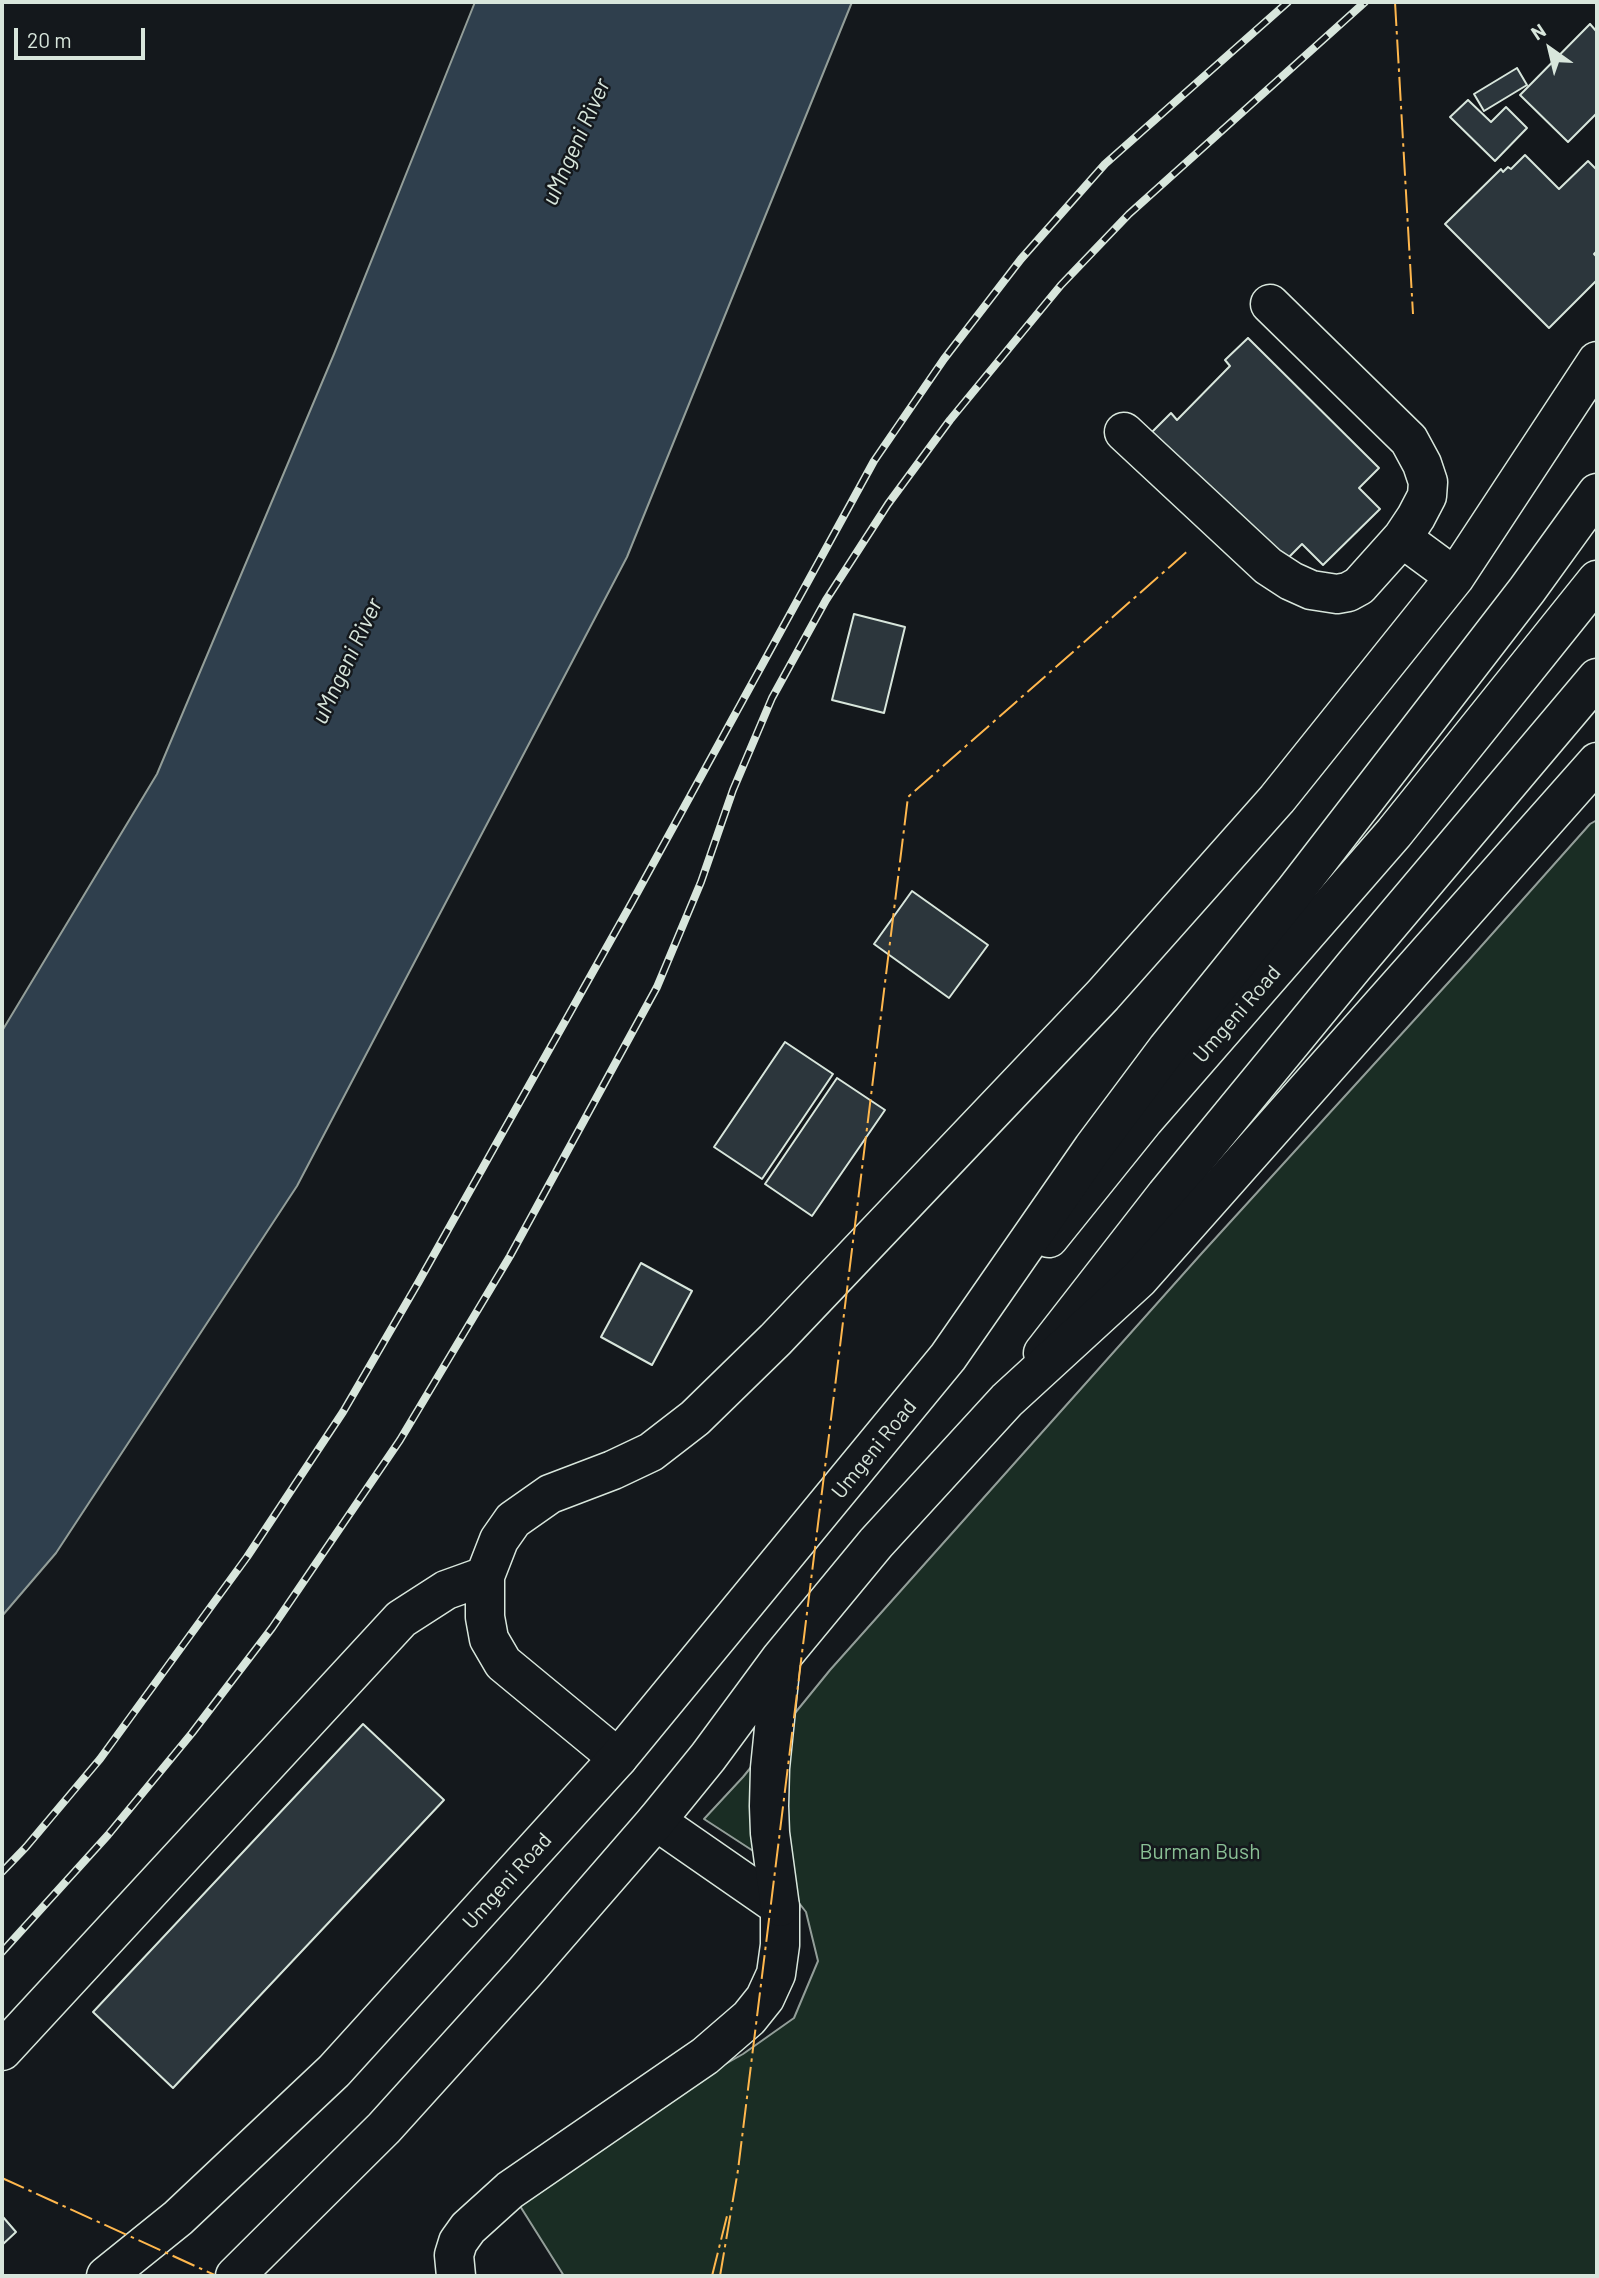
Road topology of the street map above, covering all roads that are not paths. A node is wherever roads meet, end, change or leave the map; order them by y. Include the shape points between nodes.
1 (1270, 304) dead end
2 (1597, 361) edge
3 (1124, 432) dead end
4 (1597, 493) edge
5 (1402, 538) junction
6 (1455, 576) junction
7 (1597, 580) edge
8 (1597, 678) edge
9 (1597, 762) edge
10 (948, 1357) junction
11 (1007, 1400) junction
12 (485, 1576) junction
13 (781, 1658) junction
14 (618, 1758) junction
15 (656, 1821) junction
16 (780, 1907) junction
17 (2, 2051) edge
18 (106, 2276) edge
19 (234, 2276) edge
20 (456, 2276) edge

1 - 5 main road via 1409,440 1428,482 1427,496
2 - 6 main road
3 - 5 main road via 1268,566 1311,590 1337,594 1359,586
4 - 10 main road via 1527,590 1109,1126
5 - 6 main road
6 - 12 main road via 1277,799 1121,974 775,1340 695,1418 651,1452 550,1494 513,1520 499,1540
7 - 10 main road, Umgeni Road via 1394,833 1144,1120
8 - 11 main road via 1183,1174
9 - 11 main road via 1139,1279
10 - 14 main road, Umgeni Road
11 - 13 main road via 876,1543
12 - 14 main road via 489,1639 503,1663
12 - 17 main road via 446,1590 401,1619
13 - 15 main road
13 - 16 main road via 769,1806
14 - 18 main road, Umgeni Road via 334,2071 178,2218
15 - 16 main road
15 - 19 main road via 384,2128
16 - 20 main road via 776,1974 750,2018 705,2056 510,2190 458,2242

